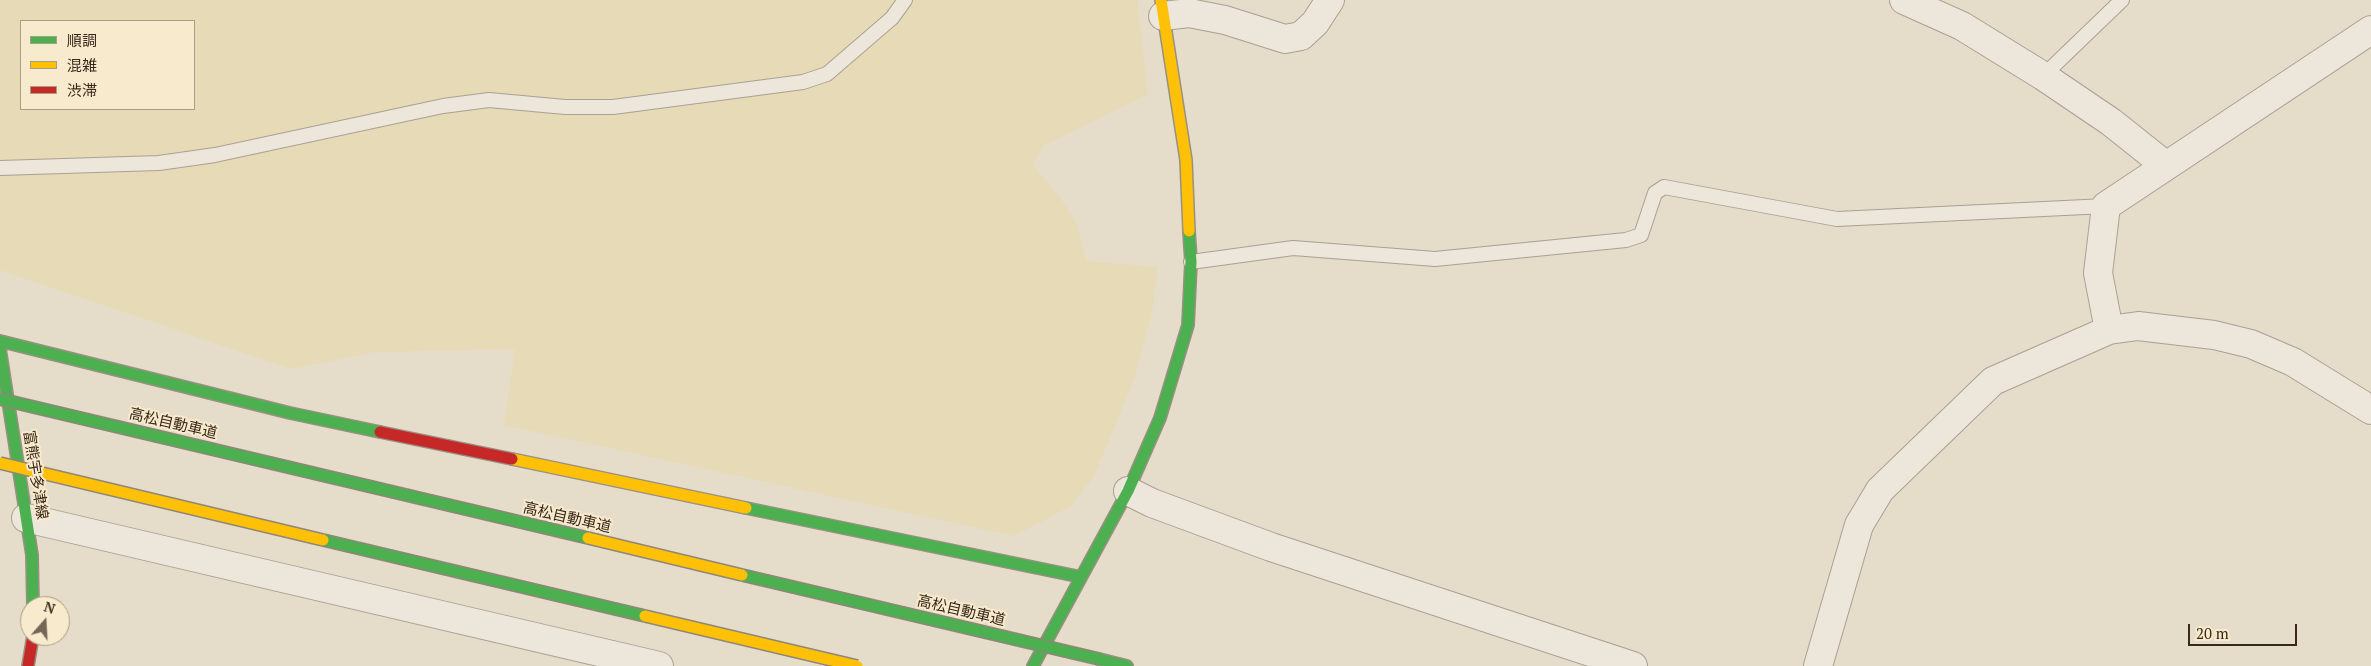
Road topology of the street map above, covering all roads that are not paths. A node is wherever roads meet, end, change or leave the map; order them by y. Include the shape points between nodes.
1 (905, 0) edge
2 (1330, 0) edge
3 (1904, 0) edge
4 (2122, 0) edge
5 (1162, 8) edge
6 (2371, 30) edge
7 (2043, 76) junction
8 (2165, 165) junction
9 (0, 168) edge
10 (2106, 206) junction
11 (1191, 262) junction
12 (2109, 330) junction
13 (0, 341) edge
14 (0, 349) edge
15 (0, 399) edge
16 (2371, 410) edge
17 (0, 463) edge
18 (1128, 491) junction
19 (26, 518) junction
20 (1081, 576) junction
21 (33, 596) edge
22 (31, 646) edge
23 (28, 666) edge
24 (659, 666) edge
25 (857, 666) edge
26 (1034, 666) edge
27 (1127, 666) edge
28 (1634, 666) edge
29 (1818, 666) edge

1 - 9 lane via 892,18 827,74 803,82 613,106 565,107 489,100 443,106 216,156 159,163
2 - 5 street via 1315,23 1301,36 1285,38 1225,20
3 - 7 street via 1962,26
4 - 7 lane
5 - 11 main road via 1186,160
6 - 8 street
7 - 8 street
8 - 10 street
10 - 11 lane via 1837,219 1664,187 1655,193 1641,235 1626,240 1435,259 1293,248
10 - 12 street via 2098,273
11 - 18 main road via 1188,325 1160,418
12 - 16 street via 2138,326 2214,335 2251,344 2293,362
12 - 29 street via 1993,381 1880,490 1859,526
13 - 20 main road via 290,413
14 - 19 main road, 富熊宇多津線
15 - 27 main road, 高松自動車道, bridge
17 - 25 main road, bridge
18 - 20 main road
18 - 28 street via 1271,547
19 - 21 main road, 富熊宇多津線 via 32,555
19 - 24 street
20 - 26 main road
22 - 23 main road

